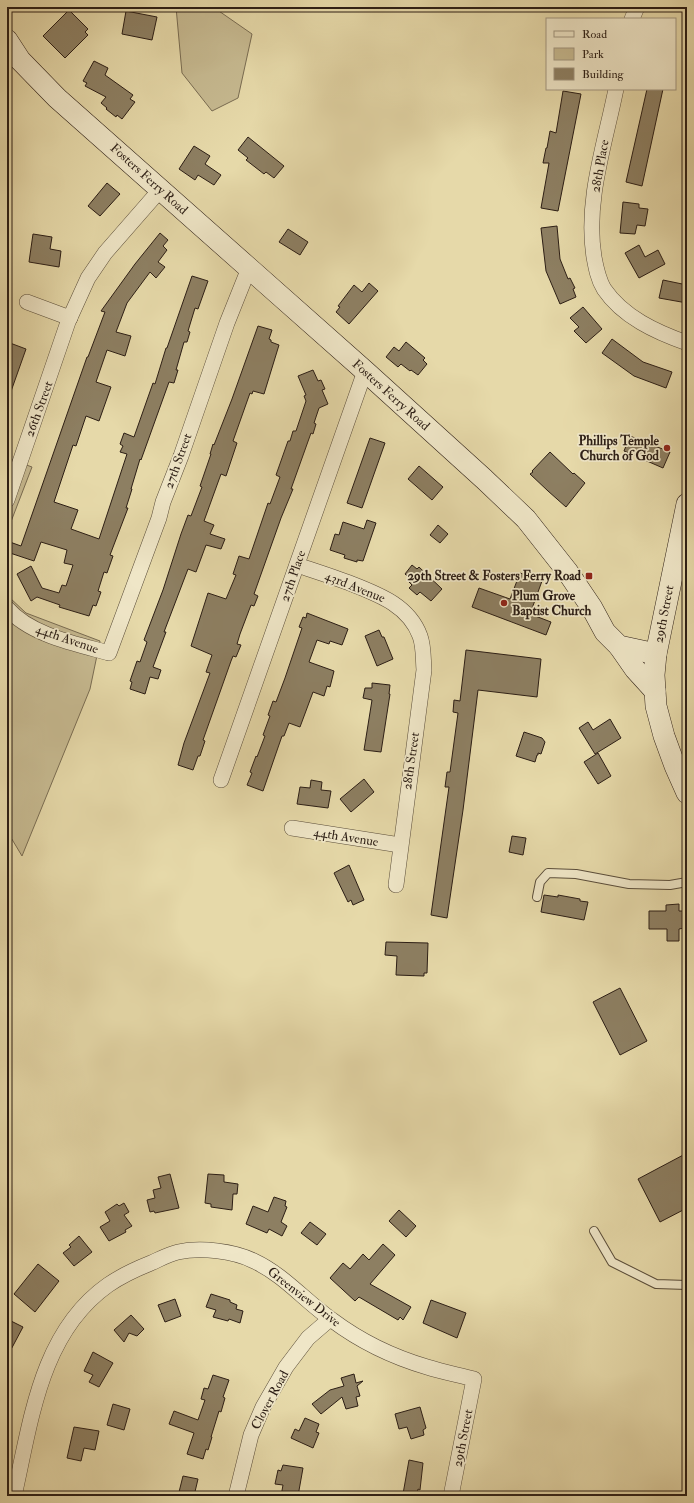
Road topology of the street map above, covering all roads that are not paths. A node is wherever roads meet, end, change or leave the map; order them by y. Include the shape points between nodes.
1 (637, 7) edge
2 (632, 18) edge
3 (7, 40) edge
4 (616, 90) edge
5 (160, 190) junction
6 (249, 268) junction
7 (26, 302) dead end
8 (70, 318) junction
9 (687, 343) edge
10 (365, 371) junction
11 (12, 464) edge
12 (7, 500) edge
13 (687, 504) edge
14 (297, 565) junction
15 (7, 608) edge
16 (420, 638) joint
17 (619, 646) junction
18 (109, 653) joint
19 (656, 654) junction
20 (655, 691) junction
21 (221, 780) dead end
22 (687, 793) edge
23 (292, 828) dead end
24 (400, 845) junction
25 (687, 882) edge
26 (396, 885) dead end
27 (537, 897) dead end
28 (594, 1231) dead end
29 (687, 1285) edge
30 (330, 1319) junction
31 (474, 1379) joint
32 (14, 1496) edge
33 (236, 1496) edge
34 (451, 1496) edge

1 - 2 street
3 - 5 street, Fosters Ferry Road via 20,60 52,92
4 - 9 street, 28th Place via 598,167 592,213 592,244 597,274 613,300 625,311 664,335
5 - 6 street, Fosters Ferry Road
5 - 8 street, 26th Street via 88,278
6 - 10 street, Fosters Ferry Road
6 - 18 street, 27th Street
7 - 8 street
8 - 11 street, 26th Street via 44,396
10 - 14 street, 27th Place
10 - 17 street, Fosters Ferry Road via 526,519 567,571 605,632
11 - 12 street, 26th Street
13 - 19 street, 29th Street
14 - 16 street, 43rd Avenue via 390,600 414,623
14 - 21 street, 27th Place
15 - 18 street, 44th Avenue via 24,623 38,630
16 - 24 street, 28th Street via 424,670
17 - 19 street
17 - 20 street, Fosters Ferry Road
19 - 20 street
20 - 22 street via 664,736
23 - 24 street, 44th Avenue
24 - 26 street, 28th Street
25 - 27 lane via 670,885 629,884 576,874 548,873 540,882
28 - 29 lane via 612,1262 656,1284
30 - 31 street, Greenview Drive via 356,1337 382,1350 426,1367
30 - 32 street, Greenview Drive via 268,1268 240,1255 225,1252 179,1252 115,1281 85,1306 57,1343 44,1371 35,1401
30 - 33 street, Clover Road via 308,1338 286,1367 263,1407 251,1435
31 - 34 street, 29th Street

